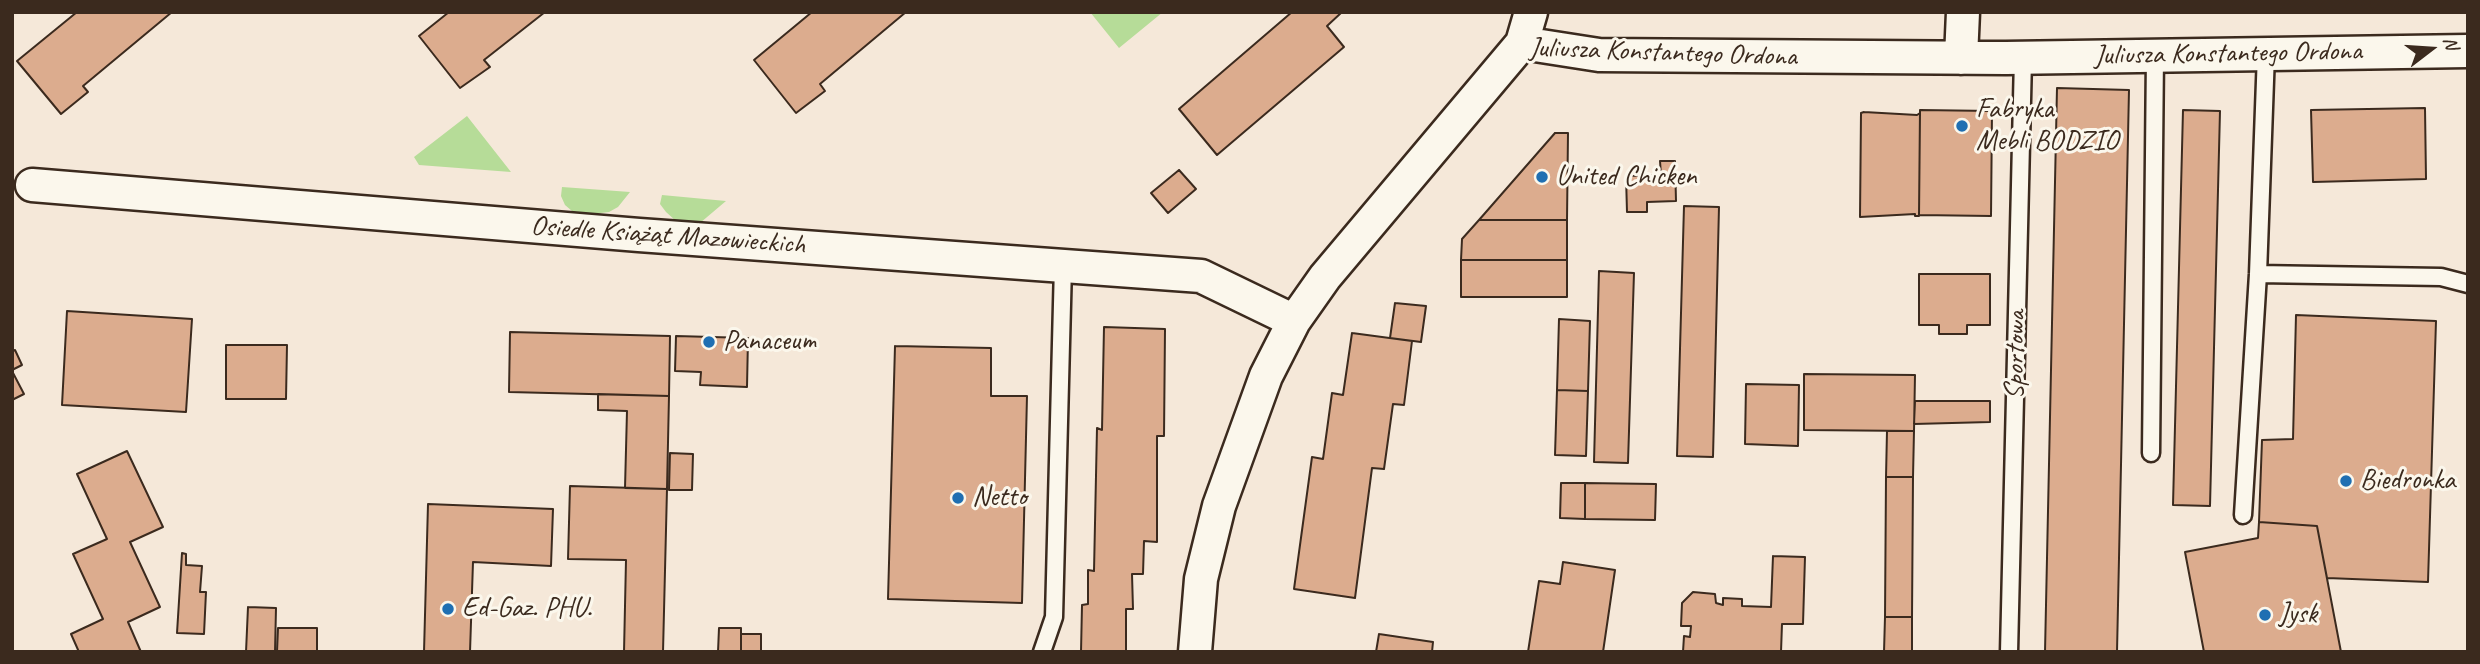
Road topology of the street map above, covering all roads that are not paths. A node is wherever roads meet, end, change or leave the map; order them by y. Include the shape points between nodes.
1 (1531, 12) edge
2 (1963, 12) edge
3 (1522, 43) junction
4 (2468, 51) edge
5 (2266, 53) junction
6 (2155, 55) junction
7 (1961, 58) junction
8 (2023, 58) junction
9 (32, 185) dead end
10 (1063, 265) junction
11 (2258, 274) junction
12 (2468, 284) edge
13 (1294, 321) junction
14 (2151, 453) dead end
15 (2244, 515) dead end
16 (1041, 652) edge
17 (1195, 652) edge
18 (2009, 652) edge

1 - 3 street
2 - 7 street
3 - 7 street, Juliusza Konstantego Ordona via 1599,55
3 - 13 street, Juliusza Konstantego Ordona via 1325,276
4 - 5 street, Juliusza Konstantego Ordona
5 - 6 street, Juliusza Konstantego Ordona
5 - 11 lane
6 - 8 street, Juliusza Konstantego Ordona
6 - 14 lane
7 - 8 street, Juliusza Konstantego Ordona
8 - 18 lane, Sportowa
9 - 10 street, Osiedle Książąt Mazowieckich
10 - 13 street, Osiedle Książąt Mazowieckich via 1201,276
10 - 16 lane via 1054,617
11 - 12 lane via 2441,276
11 - 15 lane
13 - 17 street, Juliusza Konstantego Ordona via 1266,376 1219,506 1201,579

